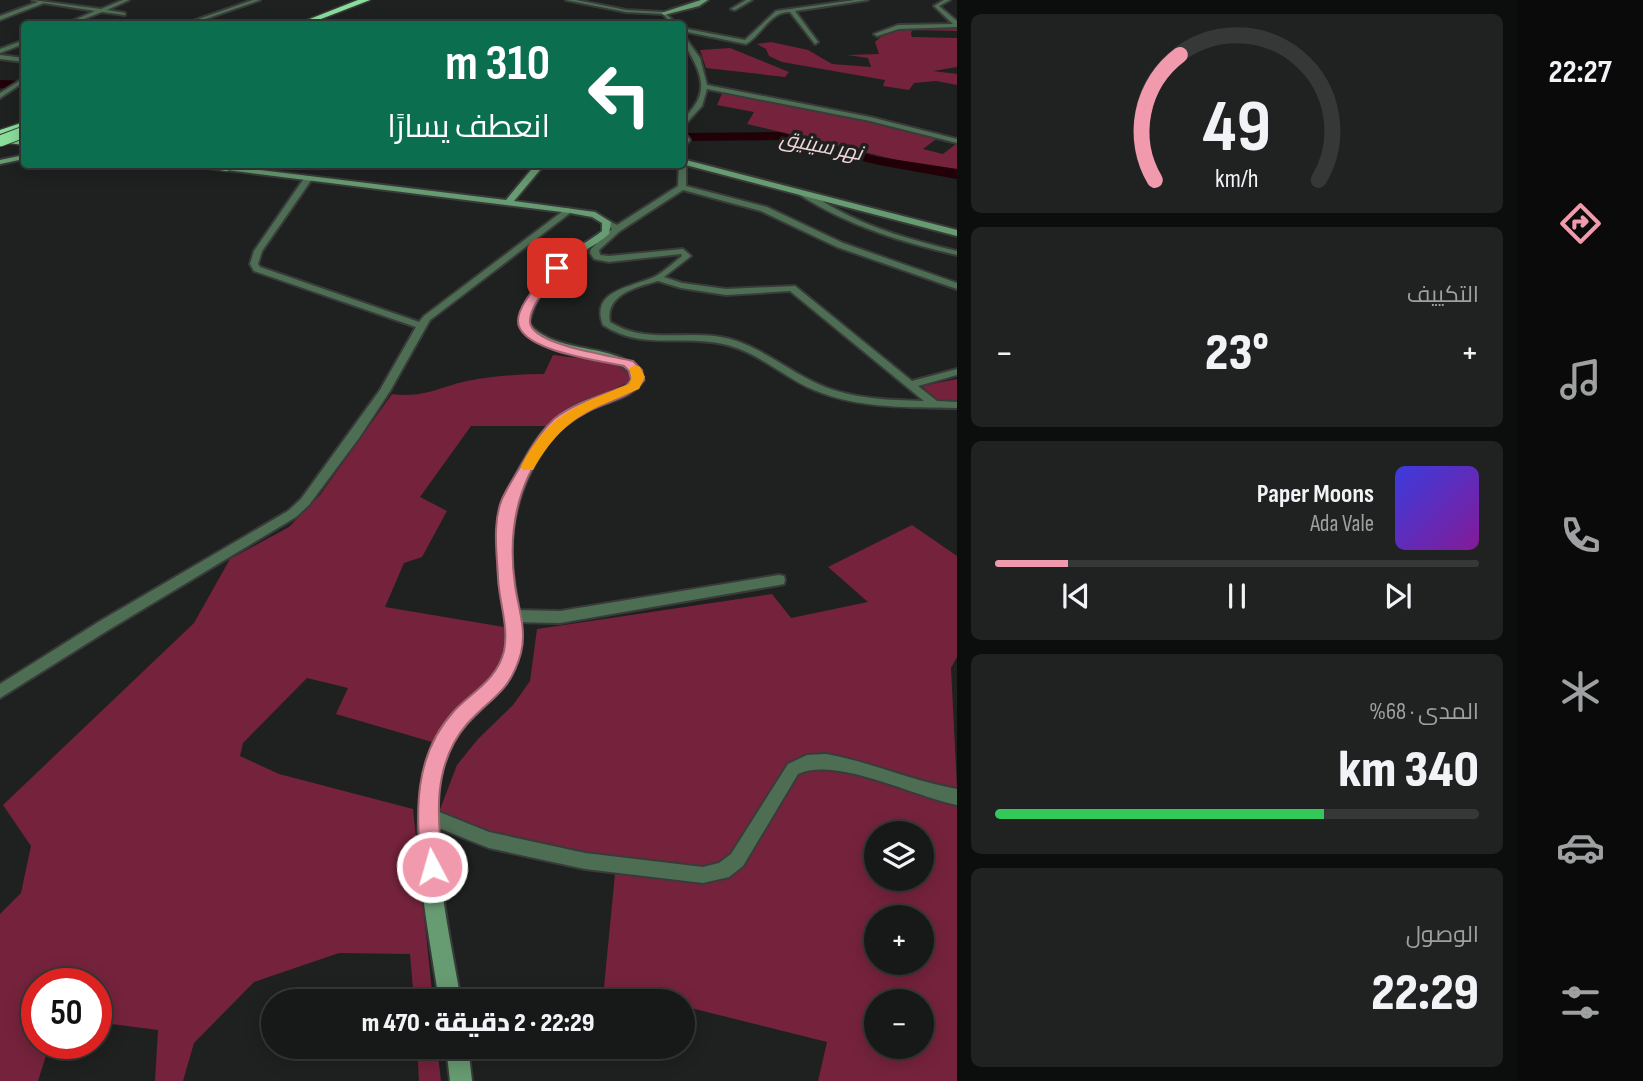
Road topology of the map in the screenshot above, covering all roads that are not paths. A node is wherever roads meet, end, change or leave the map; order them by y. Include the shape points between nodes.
1 (34, 0) edge
2 (127, 0) edge
3 (258, 0) edge
4 (366, 0) edge
5 (568, 0) edge
6 (705, 0) edge
7 (750, 0) edge
8 (866, 0) edge
9 (948, 0) edge
10 (377, 1) edge
11 (44, 2) edge
12 (937, 5) junction
13 (957, 6) edge
14 (733, 9) dead end
15 (791, 10) junction
16 (102, 11) junction
17 (664, 13) junction
18 (123, 14) dead end
19 (0, 18) edge
20 (76, 21) edge
21 (196, 21) edge
22 (309, 21) edge
23 (323, 21) edge
24 (671, 21) edge
25 (957, 24) edge
26 (686, 33) edge
27 (877, 34) dead end
28 (686, 38) edge
29 (815, 42) dead end
30 (21, 43) edge
31 (0, 51) edge
32 (0, 57) edge
33 (21, 60) edge
34 (21, 82) edge
35 (706, 87) junction
36 (0, 96) edge
37 (686, 121) edge
38 (18, 131) edge
39 (0, 140) edge
40 (957, 141) edge
41 (21, 142) edge
42 (21, 152) edge
43 (21, 155) edge
44 (0, 162) edge
45 (686, 162) edge
46 (234, 168) edge
47 (538, 168) edge
48 (683, 168) edge
49 (308, 179) junction
50 (682, 187) junction
51 (803, 193) junction
52 (508, 202) junction
53 (570, 210) junction
54 (612, 226) junction
55 (957, 233) edge
56 (957, 253) edge
57 (658, 278) junction
58 (957, 286) edge
59 (421, 326) junction
60 (957, 372) edge
61 (909, 385) junction
62 (934, 404) junction
63 (957, 405) edge
64 (779, 580) dead end
65 (514, 616) junction
66 (0, 691) edge
67 (957, 797) edge
68 (427, 815) junction
69 (449, 989) edge
70 (458, 1059) edge
71 (461, 1081) edge

1 - 11 street
2 - 16 street
3 - 21 street
4 - 22 highway
5 - 17 street
6 - 17 main road
7 - 14 street
8 - 15 street
9 - 12 street
10 - 23 highway
11 - 16 street
11 - 19 street
12 - 13 street
12 - 25 street
15 - 26 street via 774,15 746,42
15 - 29 street
16 - 18 street
16 - 20 street
17 - 24 street
25 - 27 street via 898,27
28 - 35 street
30 - 31 street
32 - 33 street
34 - 36 street
35 - 37 street via 701,103
35 - 40 street
38 - 39 highway, bridge
39 - 41 main road
39 - 42 main road
43 - 44 main road
45 - 51 main road
46 - 49 main road
47 - 52 main road
48 - 50 street
49 - 52 main road
49 - 59 street via 258,251 257,269
50 - 54 street
50 - 58 street via 764,209 840,245
51 - 55 main road
51 - 56 street via 880,232
52 - 53 main road
53 - 54 main road via 596,215
53 - 59 street
54 - 57 street via 595,249 597,257 686,252 678,265
54 - 65 main road via 563,261 530,306 524,325 535,339 554,347 629,363 638,380 631,389 559,422 538,447 509,501 504,533
57 - 61 street via 726,292 792,288
57 - 62 street via 611,299 604,315 606,323 646,336 726,341 816,387 848,397
59 - 66 street via 385,391 292,514
60 - 61 street
61 - 62 street
62 - 63 street
64 - 65 street via 560,617
65 - 68 main road via 513,651 504,673 442,745 431,775
67 - 68 street via 832,763 802,762 793,769 737,860 723,871 703,875 585,861 489,840
68 - 69 main road
70 - 71 main road

